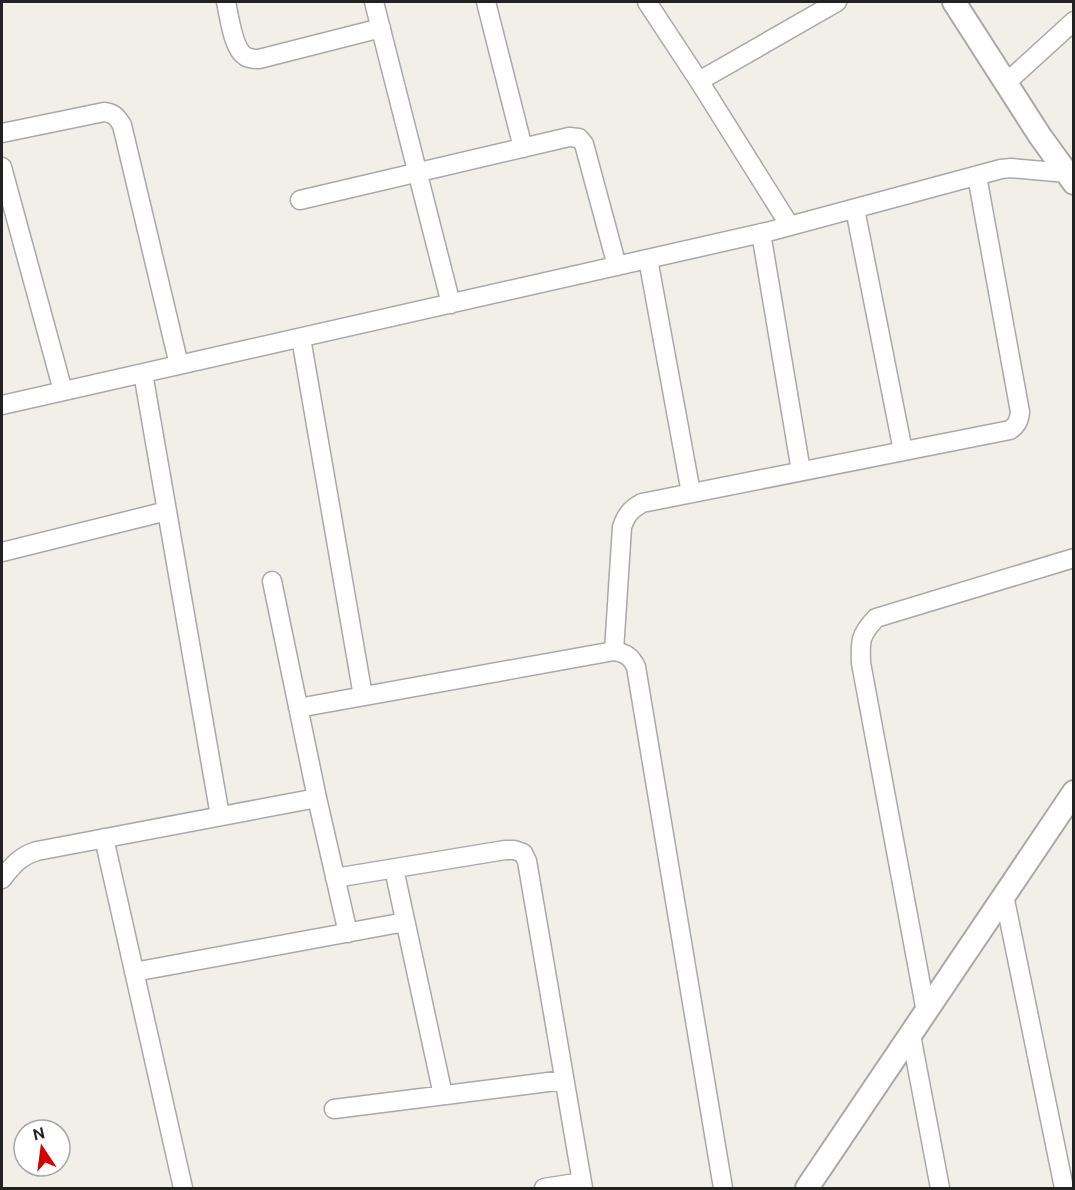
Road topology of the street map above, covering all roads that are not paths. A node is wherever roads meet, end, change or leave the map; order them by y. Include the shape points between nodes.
1 (226, 2) edge
2 (374, 2) edge
3 (486, 2) edge
4 (647, 2) edge
5 (837, 2) edge
6 (954, 2) edge
7 (812, 8) edge
8 (1074, 21) edge
9 (381, 28) junction
10 (699, 81) junction
11 (1006, 83) junction
12 (2, 133) edge
13 (523, 148) junction
14 (2, 167) edge
15 (417, 172) junction
16 (976, 176) junction
17 (1070, 178) edge
18 (300, 200) dead end
19 (855, 208) junction
20 (790, 226) junction
21 (761, 233) junction
22 (648, 259) junction
23 (616, 266) junction
24 (451, 304) junction
25 (301, 338) junction
26 (179, 365) junction
27 (143, 373) junction
28 (63, 391) junction
29 (2, 405) edge
30 (903, 451) junction
31 (801, 471) junction
32 (691, 493) junction
33 (167, 511) junction
34 (2, 552) edge
35 (1074, 558) edge
36 (272, 581) dead end
37 (614, 651) junction
38 (363, 696) junction
39 (298, 708) junction
40 (1074, 792) edge
41 (317, 798) junction
42 (220, 816) junction
43 (104, 838) junction
44 (394, 869) junction
45 (3, 871) edge
46 (336, 878) junction
47 (1004, 895) junction
48 (405, 922) junction
49 (348, 933) junction
50 (134, 972) junction
51 (926, 1012) junction
52 (911, 1035) junction
53 (564, 1080) junction
54 (443, 1095) junction
55 (334, 1109) dead end
56 (582, 1185) edge
57 (183, 1188) edge
58 (543, 1188) edge
59 (723, 1188) edge
60 (807, 1188) edge
61 (940, 1188) edge
62 (1064, 1188) edge

1 - 9 street via 236,45 249,58 259,59
2 - 9 street
3 - 13 street
4 - 10 street
5 - 7 street
6 - 11 street
7 - 10 street
8 - 11 street
9 - 15 street
10 - 20 street
11 - 17 street
12 - 26 street via 104,112 118,117
13 - 15 street
13 - 23 street via 569,137 579,138 585,144
14 - 28 street
15 - 18 street
15 - 24 street
16 - 17 street via 1011,168
16 - 19 street
16 - 30 street via 1020,419 1010,430
19 - 20 street
19 - 30 street
20 - 21 street
21 - 22 street
21 - 31 street
22 - 23 street
22 - 32 street
23 - 24 street
24 - 25 street
25 - 26 street
25 - 38 street
26 - 27 street
27 - 28 street
27 - 33 street
28 - 29 street
30 - 31 street
31 - 32 street
32 - 37 street via 642,502 626,515
33 - 34 street
33 - 42 street
35 - 51 street via 876,618 864,631 861,663
36 - 39 street
37 - 38 street
37 - 59 street via 624,652 636,667
38 - 39 street
39 - 41 street
40 - 47 street
41 - 42 street
41 - 46 street
42 - 43 street
43 - 45 street via 29,854
43 - 50 street
44 - 46 street
44 - 48 street
44 - 53 street via 505,850 522,853 527,861
46 - 49 street
47 - 51 street
47 - 62 street
48 - 49 street
48 - 54 street
49 - 50 street
50 - 57 street
51 - 52 street
52 - 60 street
52 - 61 street
53 - 54 street
53 - 56 street
54 - 55 street
56 - 58 street

